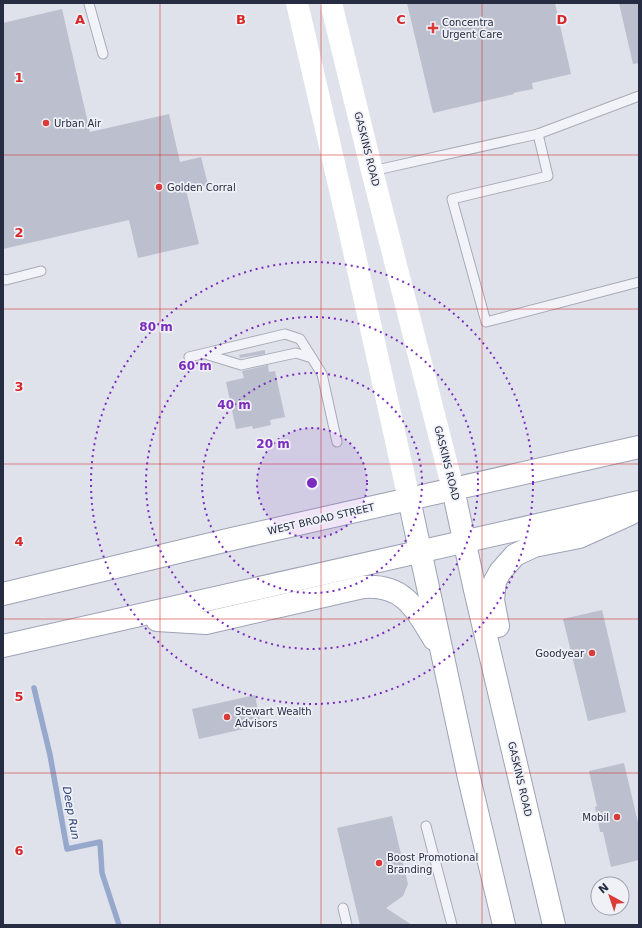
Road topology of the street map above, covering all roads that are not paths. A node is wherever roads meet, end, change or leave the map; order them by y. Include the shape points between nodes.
1 (90, 3) edge
2 (297, 3) edge
3 (332, 3) edge
4 (103, 54) dead end
5 (639, 96) edge
6 (538, 134) junction
7 (372, 171) junction
8 (42, 271) dead end
9 (3, 279) edge
10 (639, 282) edge
11 (204, 353) junction
12 (189, 357) dead end
13 (312, 358) junction
14 (337, 442) dead end
15 (639, 447) edge
16 (453, 489) junction
17 (409, 499) junction
18 (639, 502) edge
19 (639, 510) edge
20 (465, 542) junction
21 (421, 552) junction
22 (3, 594) edge
23 (131, 618) junction
24 (3, 646) edge
25 (441, 651) junction
26 (515, 759) junction
27 (426, 826) dead end
28 (343, 908) dead end
29 (347, 925) edge
30 (452, 925) edge
31 (504, 925) edge
32 (554, 925) edge

1 - 4 lane
2 - 17 main road
3 - 7 main road, GASKINS ROAD
5 - 6 lane
6 - 7 lane
6 - 10 lane via 548,176 452,199 486,322
7 - 16 main road, GASKINS ROAD
8 - 9 lane
11 - 12 lane
11 - 13 lane via 241,365 296,353
11 - 13 lane via 285,334 300,339
13 - 14 lane via 322,374
15 - 16 main road, WEST BROAD STREET
16 - 17 main road, WEST BROAD STREET
16 - 20 main road, GASKINS ROAD
17 - 21 main road
17 - 22 main road, WEST BROAD STREET
18 - 20 main road
19 - 26 main road via 579,537 525,550 515,555 500,572 493,591 494,610 518,713
20 - 21 main road
20 - 26 main road, GASKINS ROAD
21 - 23 main road
21 - 25 main road
23 - 24 main road
23 - 25 main road via 206,623 374,586 393,591 414,606
25 - 31 main road
26 - 32 main road, GASKINS ROAD
27 - 30 lane
28 - 29 lane

